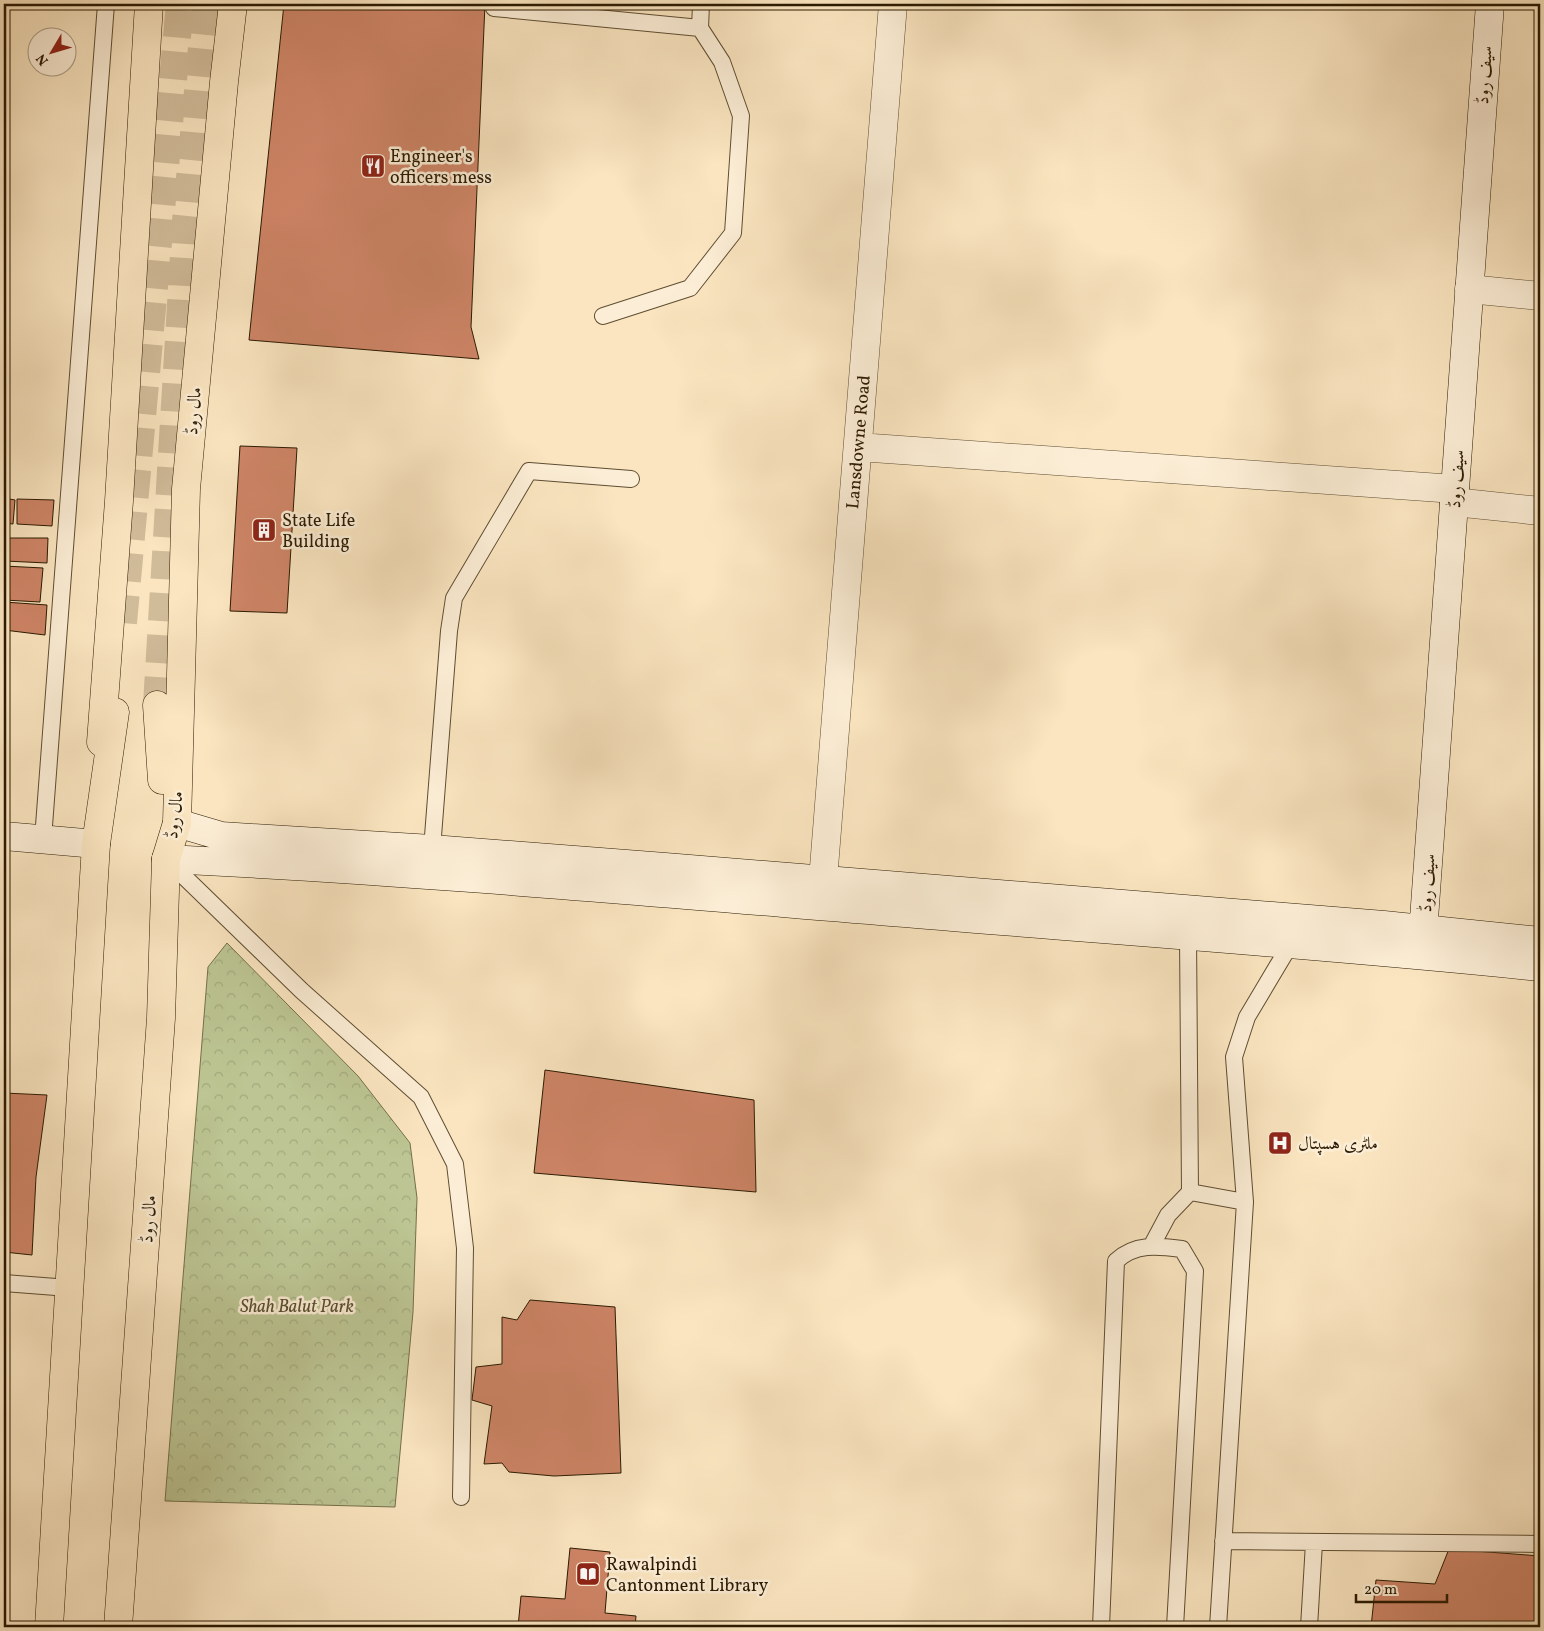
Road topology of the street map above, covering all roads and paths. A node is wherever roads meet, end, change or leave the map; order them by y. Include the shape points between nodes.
1 (106, 4) edge
2 (149, 4) edge
3 (701, 4) edge
4 (893, 4) edge
5 (1489, 4) edge
6 (234, 6) edge
7 (494, 8) dead end
8 (700, 28) junction
9 (1469, 289) junction
10 (1540, 296) edge
11 (603, 316) dead end
12 (858, 447) junction
13 (631, 479) dead end
14 (1454, 496) junction
15 (1540, 511) edge
16 (157, 705) tunnel mouth
17 (115, 712) dead end
18 (176, 823) junction
19 (4, 836) edge
20 (43, 840) junction
21 (96, 844) junction
22 (432, 849) junction
23 (166, 859) junction
24 (823, 880) junction
25 (1188, 936) junction
26 (1540, 941) edge
27 (1423, 942) junction
28 (1290, 945) junction
29 (1540, 967) edge
30 (1190, 1192) junction
31 (1245, 1202) junction
32 (1152, 1245) junction
33 (4, 1282) edge
34 (69, 1288) junction
35 (461, 1497) dead end
36 (1223, 1541) junction
37 (1314, 1543) junction
38 (1540, 1544) edge
39 (49, 1627) edge
40 (118, 1627) edge
41 (1101, 1627) edge
42 (1175, 1627) edge
43 (1218, 1627) edge
44 (1309, 1627) edge

1 - 20 lane
2 - 21 main road
3 - 8 lane
4 - 12 main road, Lansdowne Road
5 - 9 main road, سیف روڈ
6 - 18 main road, مال روڈ via 186,489
7 - 8 lane
8 - 11 lane via 722,62 741,116 734,233 690,288
9 - 10 main road
9 - 14 main road, سیف روڈ
12 - 14 main road
12 - 24 main road, Lansdowne Road
13 - 22 lane via 529,471 454,598
14 - 15 main road
14 - 27 main road, سیف روڈ
16 - 23 main road
17 - 21 main road
18 - 22 main road via 222,836
18 - 23 main road, مال روڈ
19 - 20 main road
20 - 21 main road
21 - 34 main road
22 - 24 main road
23 - 25 main road via 469,878
23 - 35 lane via 302,991 421,1097 454,1164 465,1248
23 - 40 main road, مال روڈ via 161,1018
24 - 27 main road
25 - 28 main road
25 - 30 lane
26 - 27 main road
27 - 28 main road
27 - 29 main road
28 - 31 lane via 1247,1017 1234,1057
30 - 31 lane
30 - 32 lane via 1168,1214
31 - 36 lane
32 - 41 lane via 1125,1252 1116,1261
32 - 42 lane via 1182,1249 1195,1271
33 - 34 lane
34 - 39 main road
36 - 37 lane
36 - 43 lane
37 - 38 lane
37 - 44 lane

